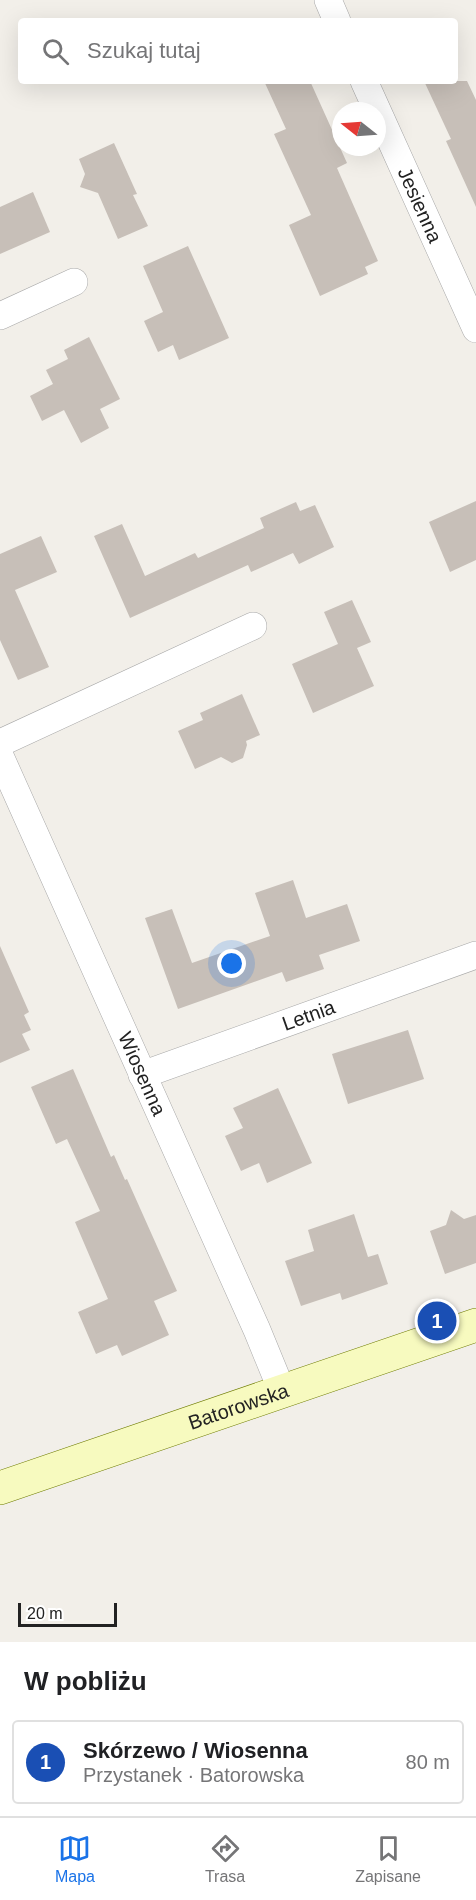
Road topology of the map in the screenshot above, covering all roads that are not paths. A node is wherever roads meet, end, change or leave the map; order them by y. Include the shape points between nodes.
1 (328, 0) edge
2 (336, 18) edge
3 (365, 84) edge
4 (74, 282) dead end
5 (0, 316) edge
6 (476, 328) edge
7 (253, 626) dead end
8 (0, 743) edge
9 (0, 756) edge
10 (476, 956) edge
11 (142, 1075) junction
12 (476, 1325) edge
13 (282, 1391) junction
14 (0, 1488) edge

1 - 2 street
3 - 6 street, Jesienna
4 - 5 street
7 - 8 street
9 - 11 street, Wiosenna
10 - 11 street, Letnia
11 - 13 street, Wiosenna
12 - 13 street, Batorowska
13 - 14 street, Batorowska

